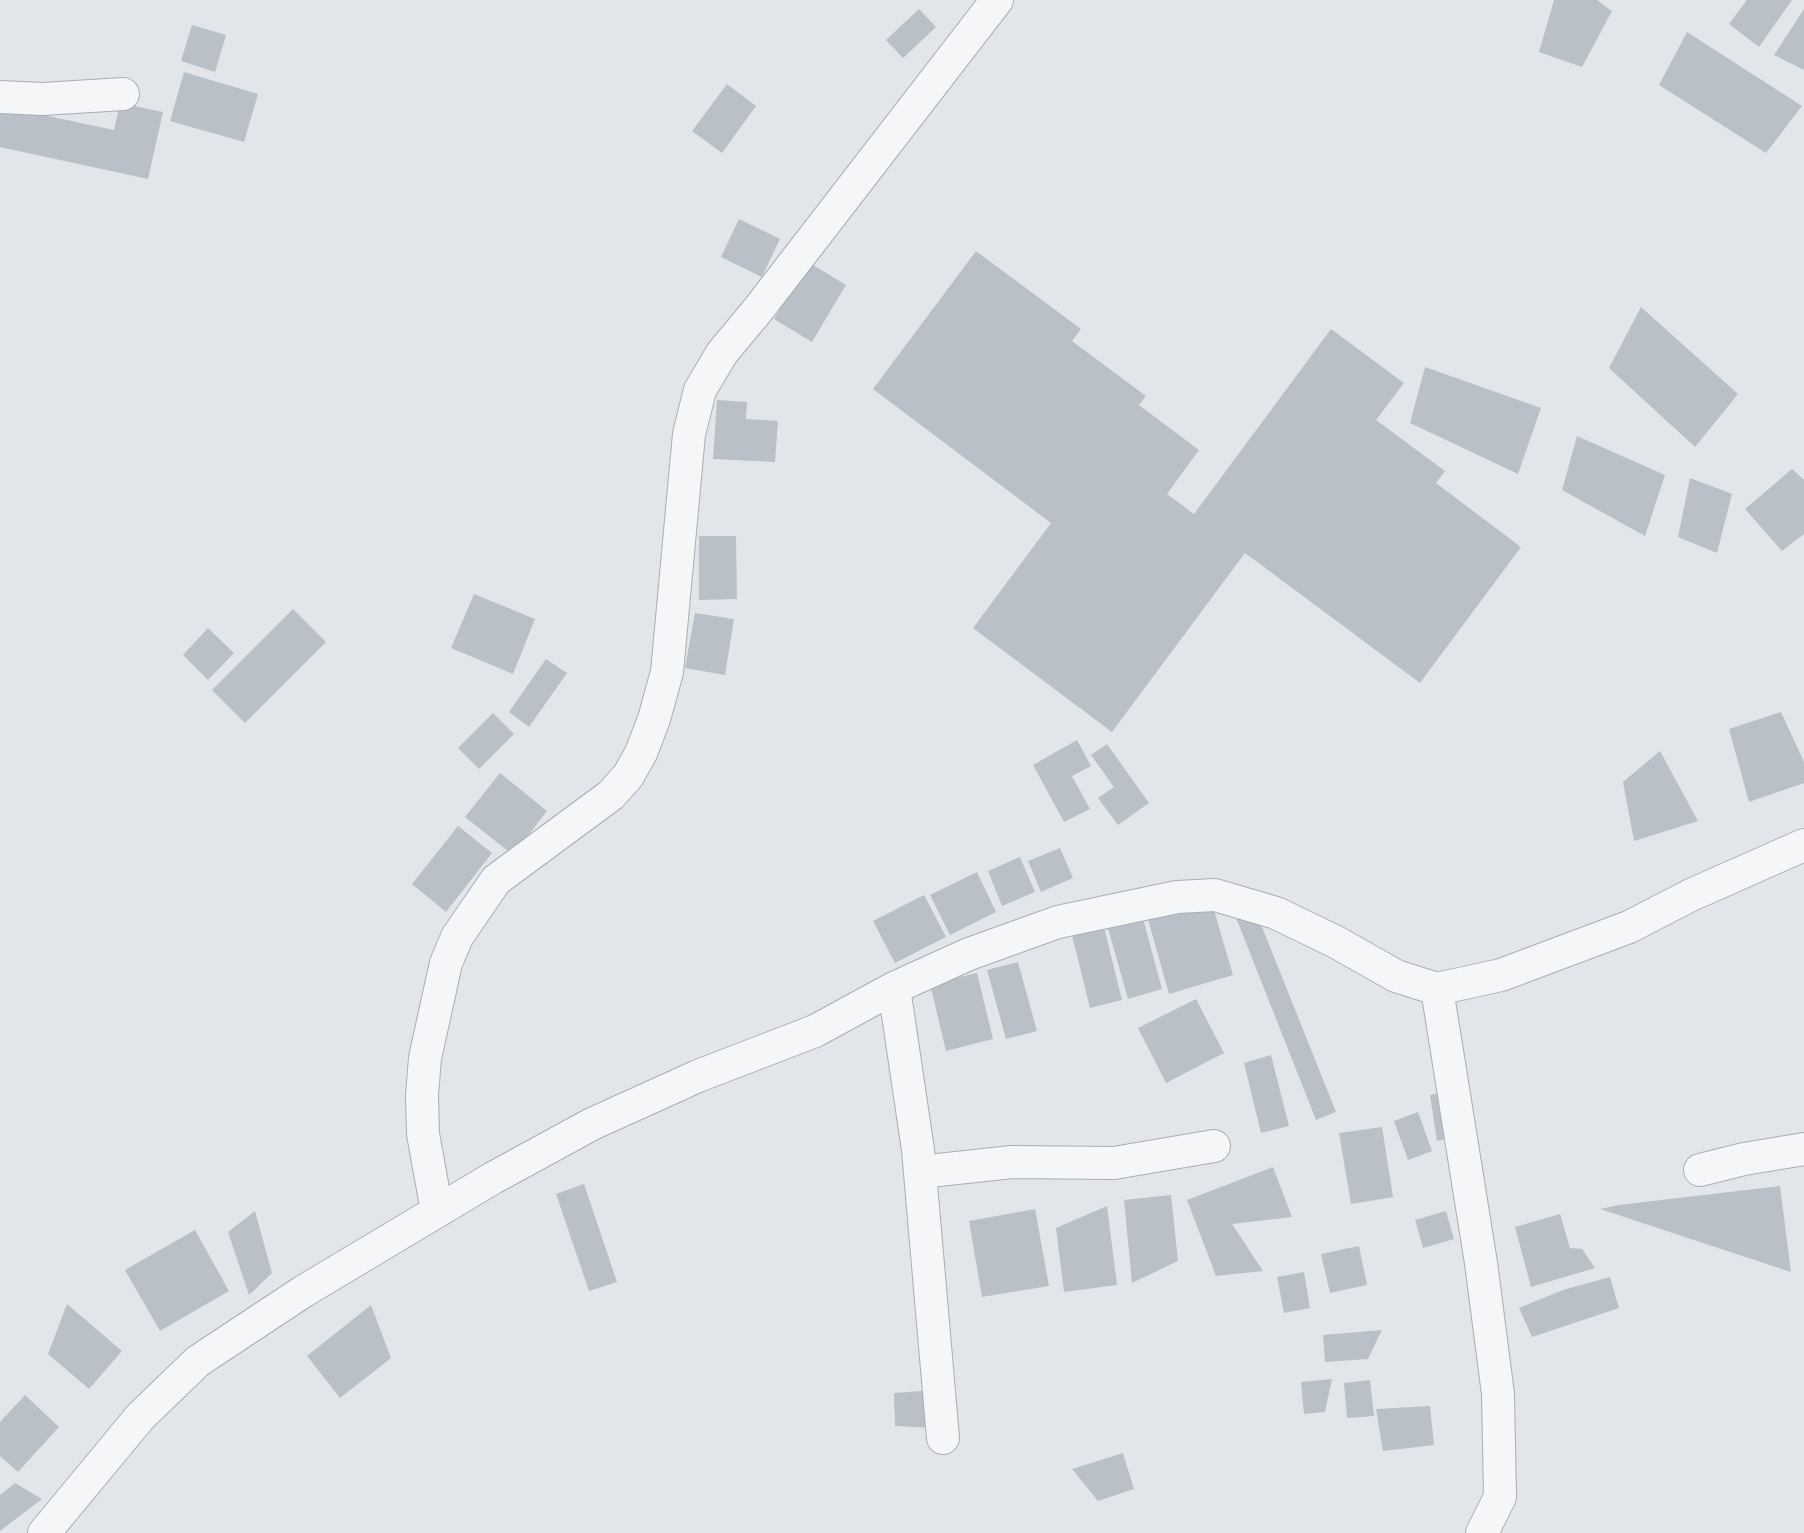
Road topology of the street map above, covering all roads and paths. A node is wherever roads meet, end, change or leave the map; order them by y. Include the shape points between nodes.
1 (997, 0) edge
2 (123, 94) dead end
3 (0, 97) edge
4 (1804, 845) edge
5 (894, 988) junction
6 (1437, 989) junction
7 (1214, 1146) dead end
8 (1804, 1149) edge
9 (1700, 1170) dead end
10 (920, 1172) junction
11 (437, 1211) junction
12 (943, 1438) dead end
13 (44, 1533) edge
14 (1482, 1533) edge

1 - 11 street via 722,353 700,390 689,434 667,672 641,753 611,795 496,880 457,937 446,963 425,1058 422,1095 423,1134
2 - 3 street via 43,99
4 - 6 street via 1629,927 1501,975
5 - 6 street via 969,954 1058,922 1177,897 1215,894 1276,913 1396,976
5 - 10 street
5 - 11 street via 815,1031 698,1076 592,1124
6 - 14 street via 1498,1394 1500,1497
7 - 10 street via 1114,1163 1012,1162
8 - 9 street
10 - 12 street
11 - 13 street via 198,1361 140,1418

